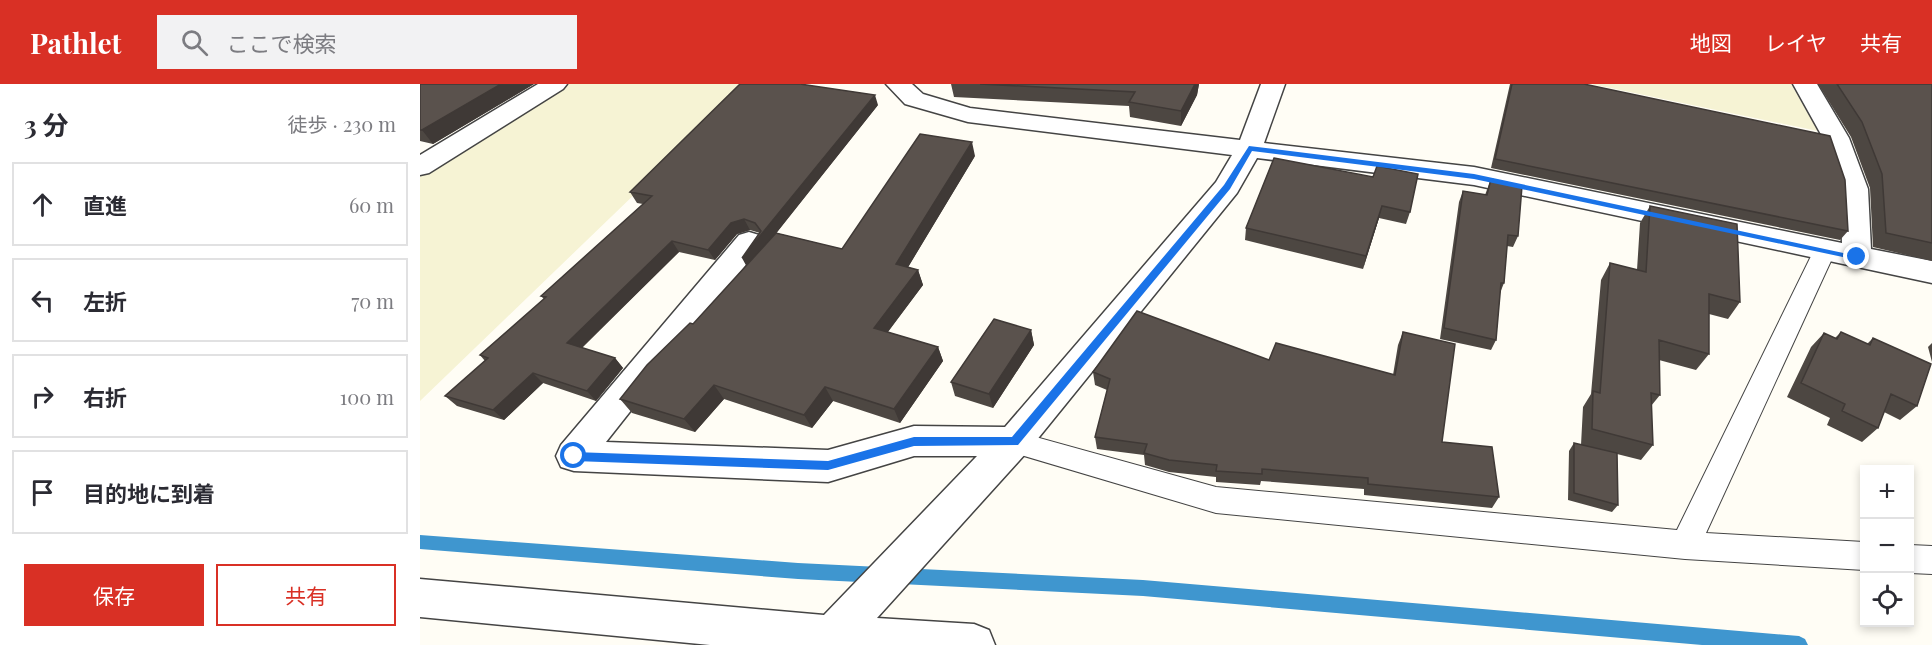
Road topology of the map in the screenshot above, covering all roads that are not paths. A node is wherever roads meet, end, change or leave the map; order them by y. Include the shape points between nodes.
1 (555, 84) edge
2 (898, 84) edge
3 (1273, 84) edge
4 (1805, 84) edge
5 (1249, 148) junction
6 (420, 167) edge
7 (749, 242) dead end
8 (1825, 250) junction
9 (1857, 257) junction
10 (1932, 272) edge
11 (1014, 442) junction
12 (1685, 545) junction
13 (1860, 556) edge
14 (1914, 559) edge
15 (1932, 560) edge
16 (420, 598) edge
17 (827, 640) edge
18 (974, 645) edge

1 - 6 street
2 - 5 street via 914,99 968,115
3 - 5 street
4 - 9 street via 1836,138 1854,189
5 - 8 street via 1474,176
5 - 11 street via 1227,187
7 - 11 street via 574,456 828,466 914,441
8 - 9 street
8 - 12 lane
9 - 10 street
11 - 12 lane via 1216,500
11 - 17 street
12 - 13 lane
14 - 15 lane
16 - 17 street
17 - 18 street

